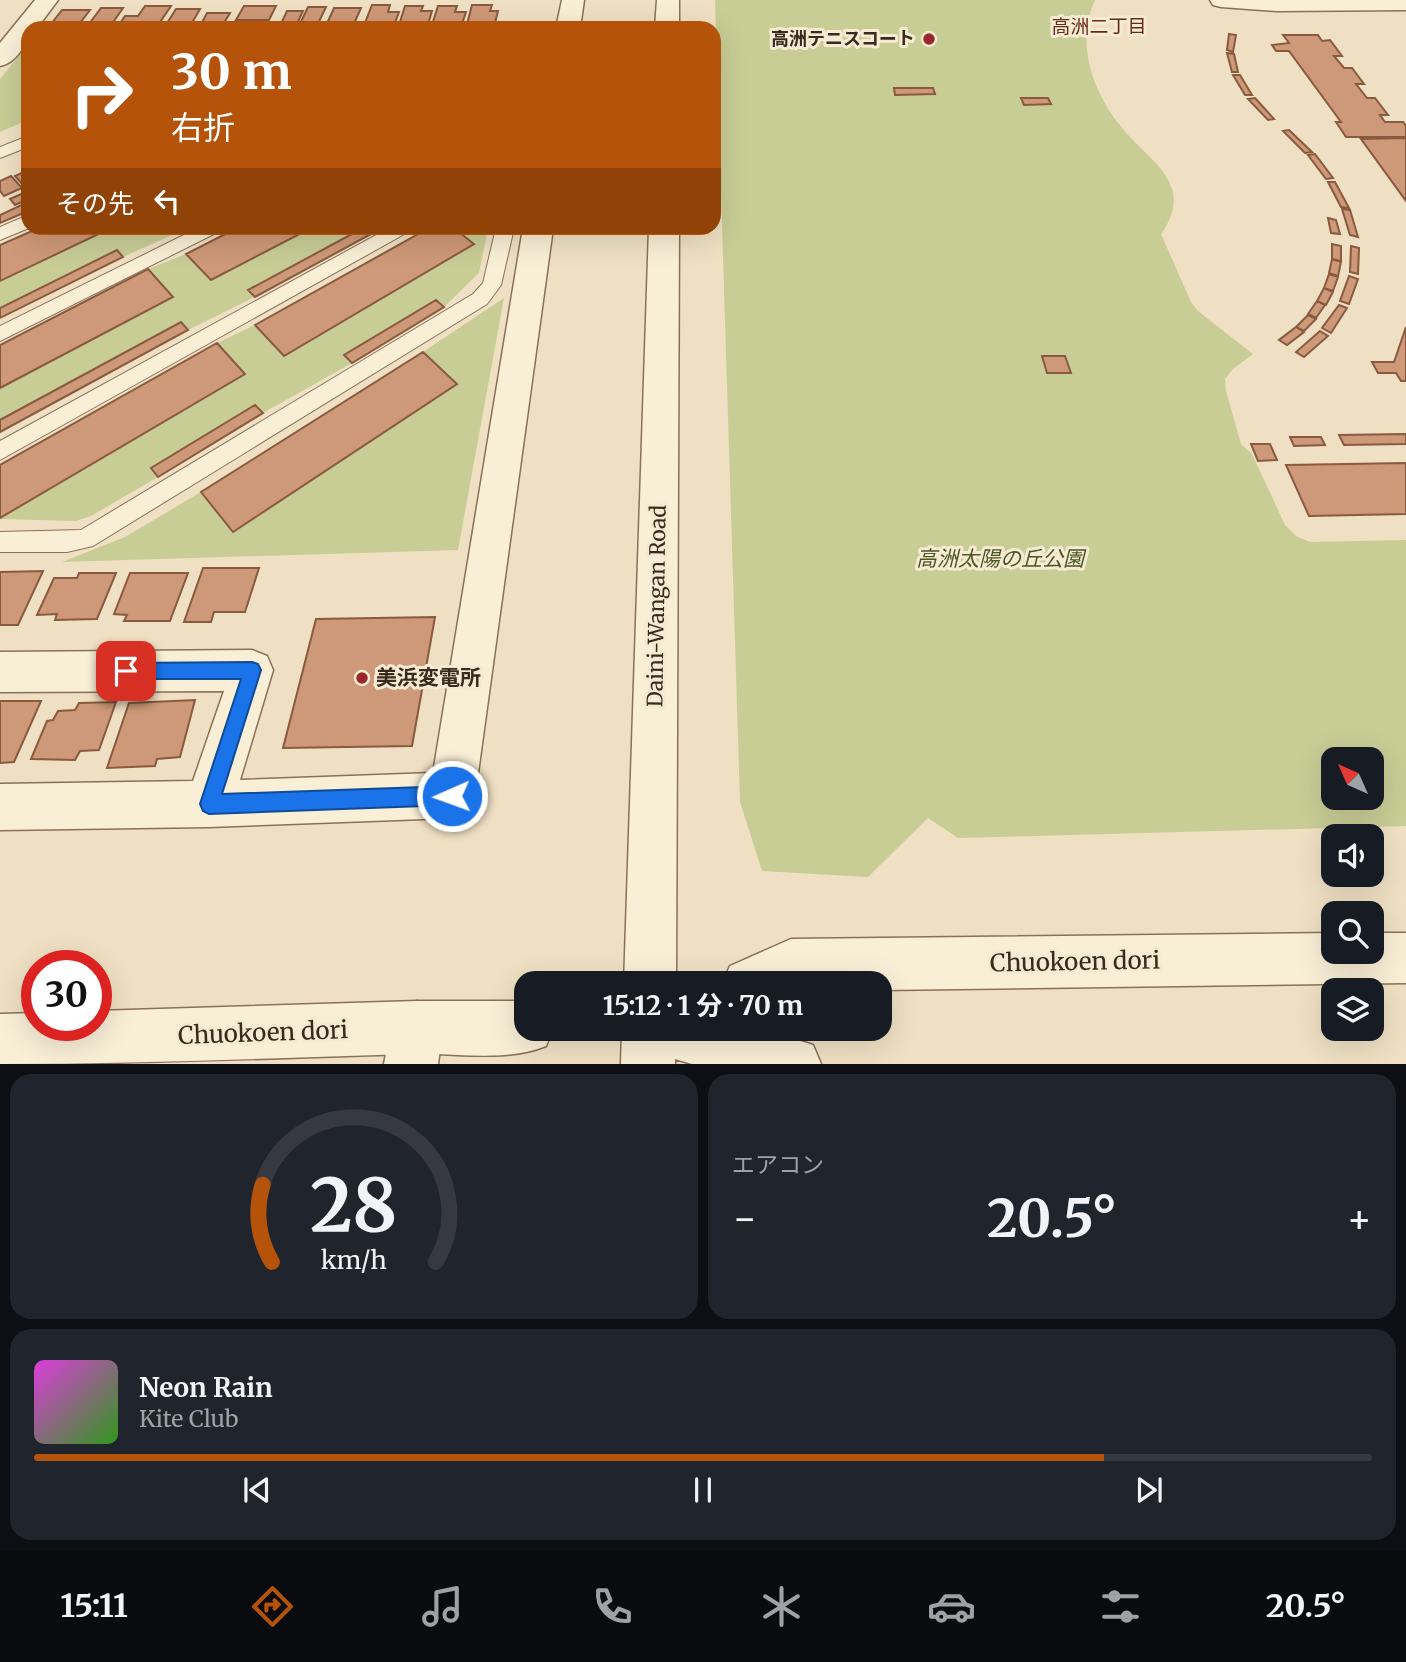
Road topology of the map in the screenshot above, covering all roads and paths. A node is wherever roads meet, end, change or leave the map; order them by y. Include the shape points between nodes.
1 (47, 0) edge
2 (573, 0) edge
3 (668, 0) edge
4 (1221, 0) edge
5 (1406, 3) edge
6 (30, 21) edge
7 (569, 21) edge
8 (667, 21) edge
9 (21, 33) edge
10 (0, 59) edge
11 (21, 144) edge
12 (0, 152) edge
13 (21, 224) edge
14 (0, 234) edge
15 (198, 235) edge
16 (389, 235) edge
17 (503, 235) edge
18 (537, 235) edge
19 (664, 235) edge
20 (0, 334) edge
21 (0, 450) edge
22 (0, 542) edge
23 (0, 672) edge
24 (209, 804) junction
25 (0, 807) edge
26 (1406, 958) edge
27 (650, 971) edge
28 (777, 971) edge
29 (514, 1029) edge
30 (0, 1041) edge
31 (649, 1041) edge
32 (709, 1041) edge
33 (414, 1045) edge
34 (196, 1050) edge
35 (648, 1063) edge
36 (794, 1063) edge

1 - 6 street
2 - 7 street
3 - 8 street
4 - 5 street
9 - 10 street
11 - 12 lane
13 - 14 lane
15 - 20 lane
16 - 21 lane
17 - 22 lane via 492,285 480,299 85,539
18 - 24 street via 452,796
19 - 27 street, Daini-Wangan Road
23 - 24 street via 252,670
24 - 25 street
26 - 28 street, Chuokoen dori via 791,965
29 - 33 street, Chuokoen dori
30 - 34 street, Chuokoen dori
31 - 35 street
32 - 36 street
33 - 34 street, Chuokoen dori

